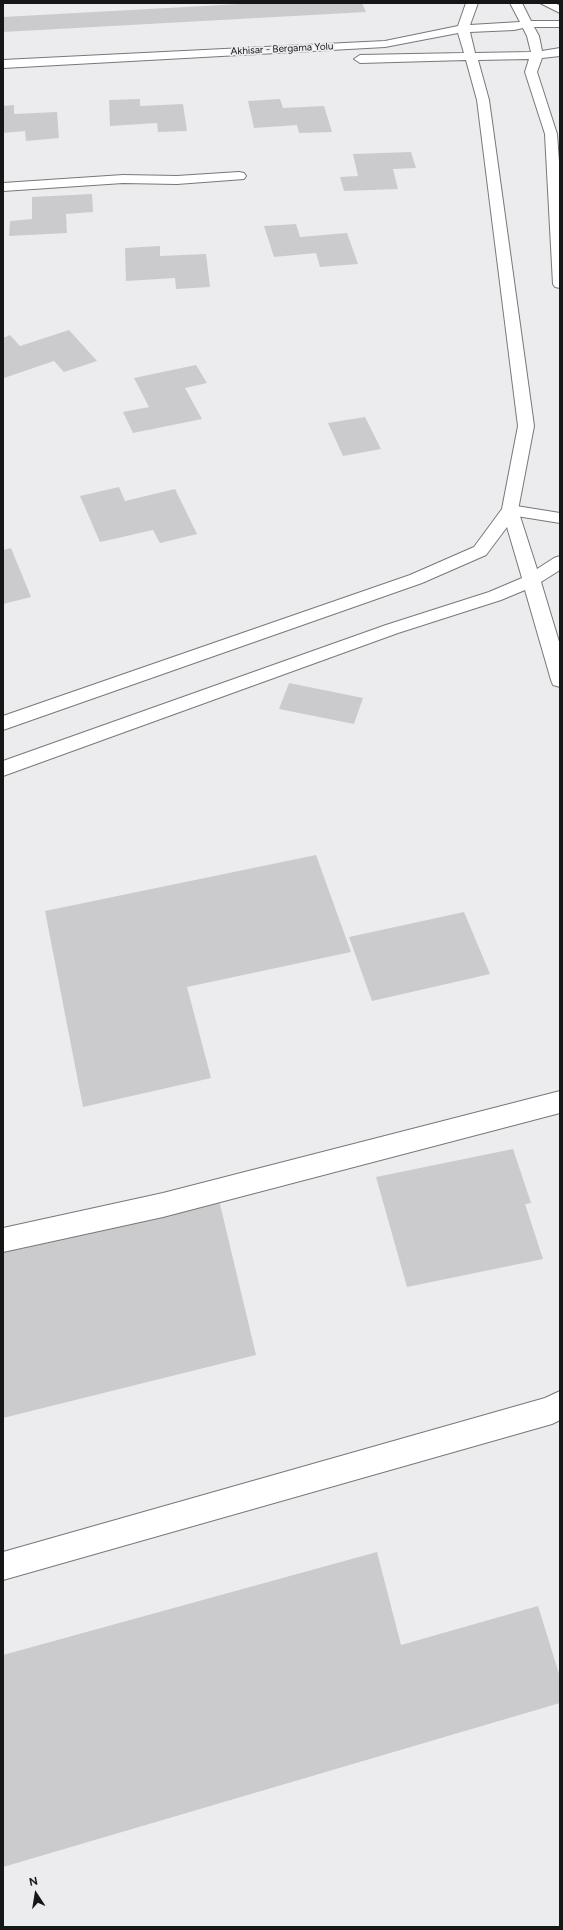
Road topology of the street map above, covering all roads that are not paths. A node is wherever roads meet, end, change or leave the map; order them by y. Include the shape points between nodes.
1 (472, 3) edge
2 (516, 3) edge
3 (546, 3) edge
4 (560, 10) edge
5 (527, 24) junction
6 (560, 24) edge
7 (463, 29) junction
8 (560, 52) edge
9 (536, 54) junction
10 (470, 56) junction
11 (348, 60) dead end
12 (3, 64) edge
13 (560, 115) edge
14 (551, 134) junction
15 (239, 176) dead end
16 (3, 187) edge
17 (560, 284) edge
18 (510, 510) junction
19 (560, 518) edge
20 (560, 562) edge
21 (530, 581) junction
22 (560, 680) edge
23 (3, 723) edge
24 (3, 769) edge
25 (560, 1102) edge
26 (3, 1240) edge
27 (560, 1404) edge
28 (3, 1566) edge

1 - 7 main road
2 - 5 main road
3 - 4 main road
5 - 6 main road, Akhisar - Bergama Yolu
5 - 7 main road, Akhisar - Bergama Yolu
5 - 9 main road via 533,36
7 - 10 main road
7 - 12 main road, Akhisar - Bergama Yolu via 385,44
8 - 9 main road, Akhisar - Bergama Yolu
9 - 10 main road, Akhisar - Bergama Yolu via 519,57
9 - 14 main road via 531,72
10 - 11 main road, Akhisar - Bergama Yolu
10 - 18 main road via 483,100 526,426
13 - 14 main road
14 - 17 main road
15 - 16 main road via 177,180 123,179
18 - 19 main road
18 - 21 main road
18 - 23 main road via 480,551 416,579
20 - 21 main road
21 - 22 main road
21 - 24 main road via 495,596 392,629
25 - 26 main road via 171,1203
27 - 28 main road via 552,1410

